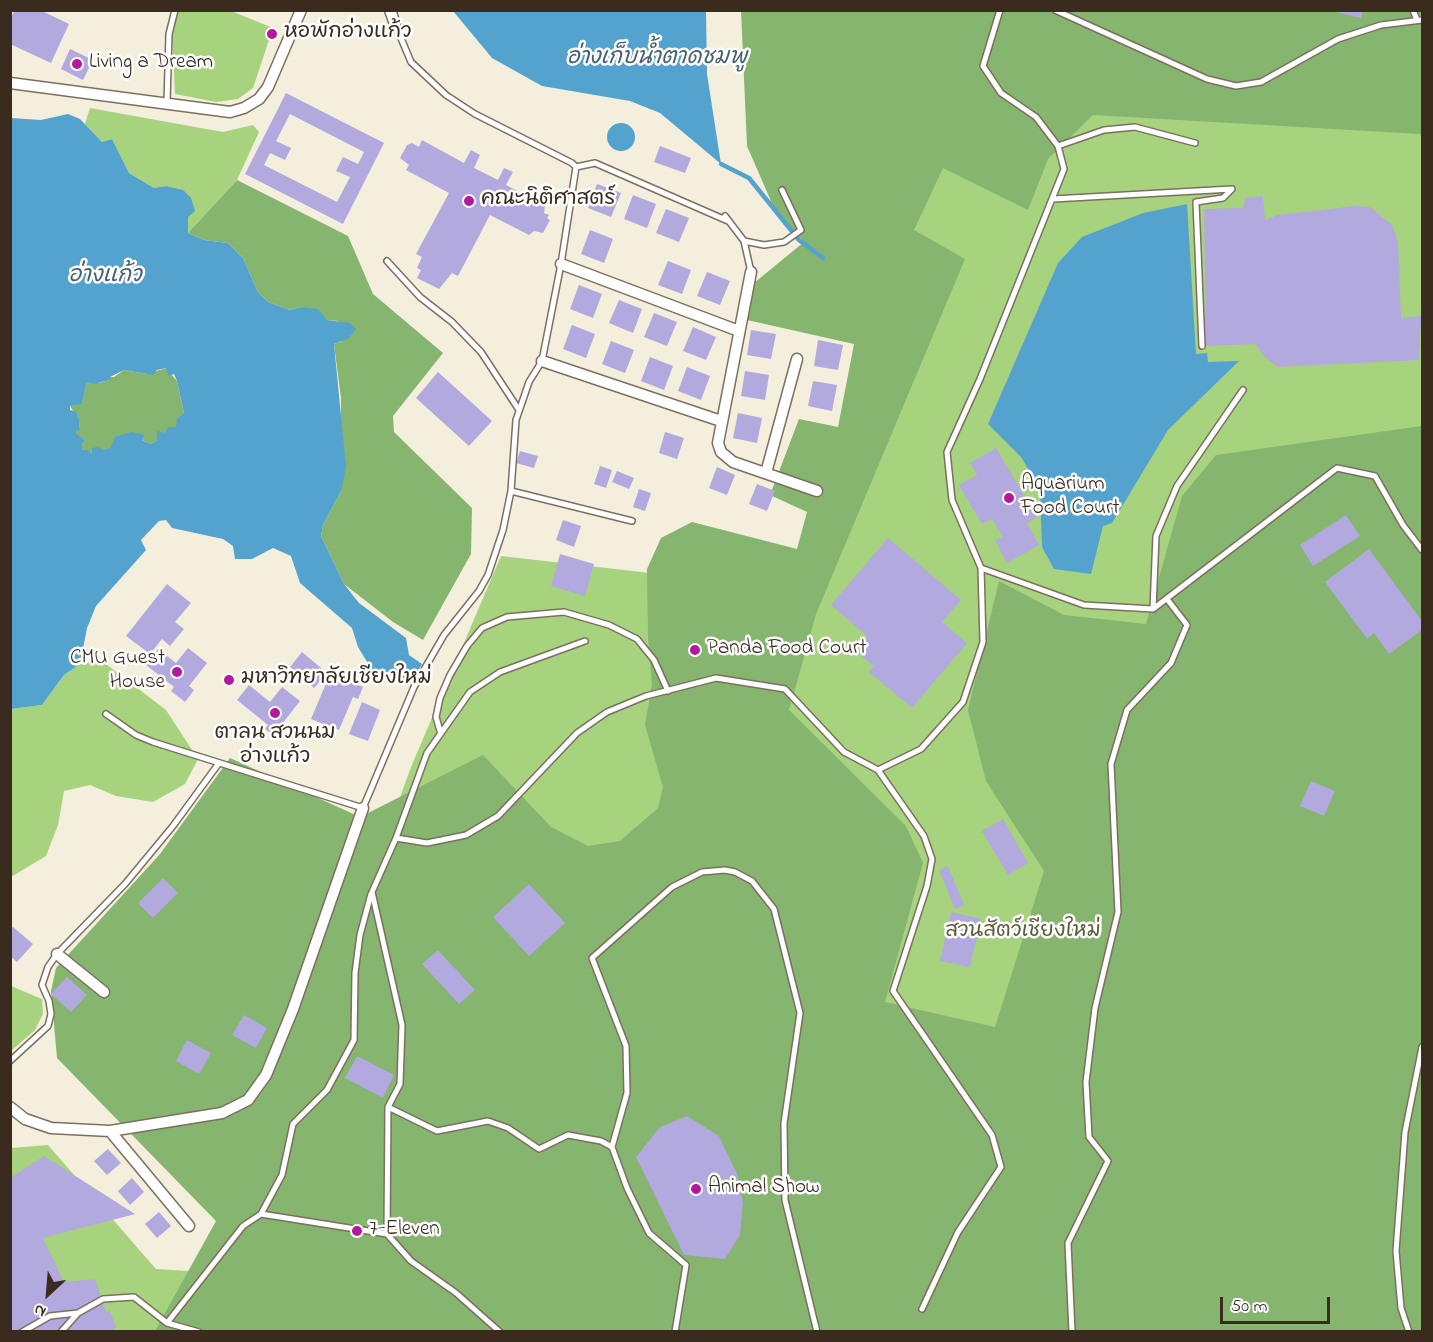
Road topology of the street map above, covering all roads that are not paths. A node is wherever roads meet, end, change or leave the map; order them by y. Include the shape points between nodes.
1 (175, 10) edge
2 (301, 10) edge
3 (392, 10) edge
4 (1000, 10) edge
5 (1055, 10) edge
6 (1413, 10) edge
7 (1420, 20) edge
8 (395, 24) joint
9 (10, 83) edge
10 (167, 102) junction
11 (1195, 143) dead end
12 (1058, 146) junction
13 (576, 168) junction
14 (782, 190) dead end
15 (1053, 199) junction
16 (744, 241) junction
17 (387, 261) dead end
18 (561, 264) junction
19 (750, 272) joint
20 (739, 331) junction
21 (1202, 346) dead end
22 (797, 359) dead end
23 (542, 361) junction
24 (1243, 390) dead end
25 (519, 410) junction
26 (721, 421) junction
27 (766, 474) junction
28 (817, 490) dead end
29 (511, 492) junction
30 (632, 521) dead end
31 (1422, 550) edge
32 (981, 568) junction
33 (1167, 598) junction
34 (1153, 609) junction
35 (585, 641) dead end
36 (668, 691) junction
37 (106, 714) dead end
38 (440, 731) junction
39 (219, 762) junction
40 (878, 770) junction
41 (363, 808) junction
42 (396, 838) junction
43 (372, 891) junction
44 (57, 954) junction
45 (104, 992) dead end
46 (1422, 1047) edge
47 (10, 1061) edge
48 (10, 1107) edge
49 (388, 1107) junction
50 (111, 1131) junction
51 (612, 1147) junction
52 (261, 1215) junction
53 (189, 1226) dead end
54 (387, 1234) junction
55 (922, 1309) dead end
56 (78, 1312) junction
57 (167, 1323) junction
58 (22, 1332) edge
59 (62, 1332) edge
60 (199, 1332) edge
61 (500, 1332) edge
62 (675, 1332) edge
63 (817, 1332) edge
64 (1072, 1332) edge
65 (1409, 1332) edge

1 - 10 lane via 169,34
2 - 10 street via 268,87 259,99 230,112
3 - 8 street
4 - 12 lane via 983,66 1002,93 1036,117
5 - 7 lane via 1207,79 1236,86 1261,82 1338,39 1381,25
6 - 7 lane
8 - 13 lane via 411,62 446,95
9 - 10 street
11 - 12 lane via 1136,127 1104,130
12 - 15 lane via 1064,169
13 - 16 lane via 595,163 726,219
13 - 18 lane
14 - 16 lane via 801,230 784,242 764,245
15 - 21 lane via 1232,189 1223,198 1196,202
15 - 32 lane via 947,452 952,500
16 - 19 lane
17 - 25 lane via 420,297 453,322 482,352
18 - 20 street
18 - 23 lane
19 - 20 street
20 - 26 street
22 - 27 street
23 - 25 lane
23 - 26 street
24 - 34 lane via 1177,486 1156,536
25 - 29 lane
26 - 27 street via 721,452 733,462
27 - 28 street
29 - 30 lane
29 - 41 lane via 488,575 429,659
31 - 33 lane via 1375,476 1337,468
32 - 34 lane via 1084,605
32 - 40 lane via 983,642 963,702 921,749
33 - 34 lane
33 - 64 lane via 1187,625 1171,663 1127,710 1111,764 1118,912 1095,1008 1086,1082 1089,1137 1108,1161 1068,1243
35 - 38 lane via 500,672 470,692
36 - 38 lane via 654,660 637,639 609,625 564,612 507,617 482,628 467,646 440,698 436,717
36 - 40 lane via 716,678 785,689 844,752
36 - 42 lane via 608,712 577,733 498,816 466,835 427,843
37 - 39 lane via 136,735
38 - 42 lane via 417,776
39 - 41 lane
39 - 44 lane via 125,884
40 - 55 lane via 924,836 932,859 893,992 992,1135 1001,1167 958,1232
41 - 50 street via 293,1009 259,1088 237,1108 222,1113
42 - 43 lane
43 - 49 lane via 402,1025 400,1084
43 - 52 lane via 360,935 354,1040 327,1090 293,1124 282,1175
44 - 45 street
44 - 47 lane via 42,985 51,1014 48,1026
46 - 65 lane via 1405,1132 1396,1251 1401,1308
48 - 50 street via 39,1125
49 - 51 lane via 437,1131 488,1121 508,1128 539,1149 568,1135
49 - 54 lane
50 - 53 street
51 - 62 lane via 649,1233 686,1265
51 - 63 lane via 627,1093 626,1046 592,958 686,878 702,872 735,872 752,881 774,909 800,1013 784,1123 784,1200
52 - 54 lane
52 - 57 lane via 238,1232
54 - 61 lane via 411,1261 456,1293
56 - 57 lane via 103,1299 134,1297
56 - 58 lane via 50,1316
56 - 59 lane
57 - 60 lane

